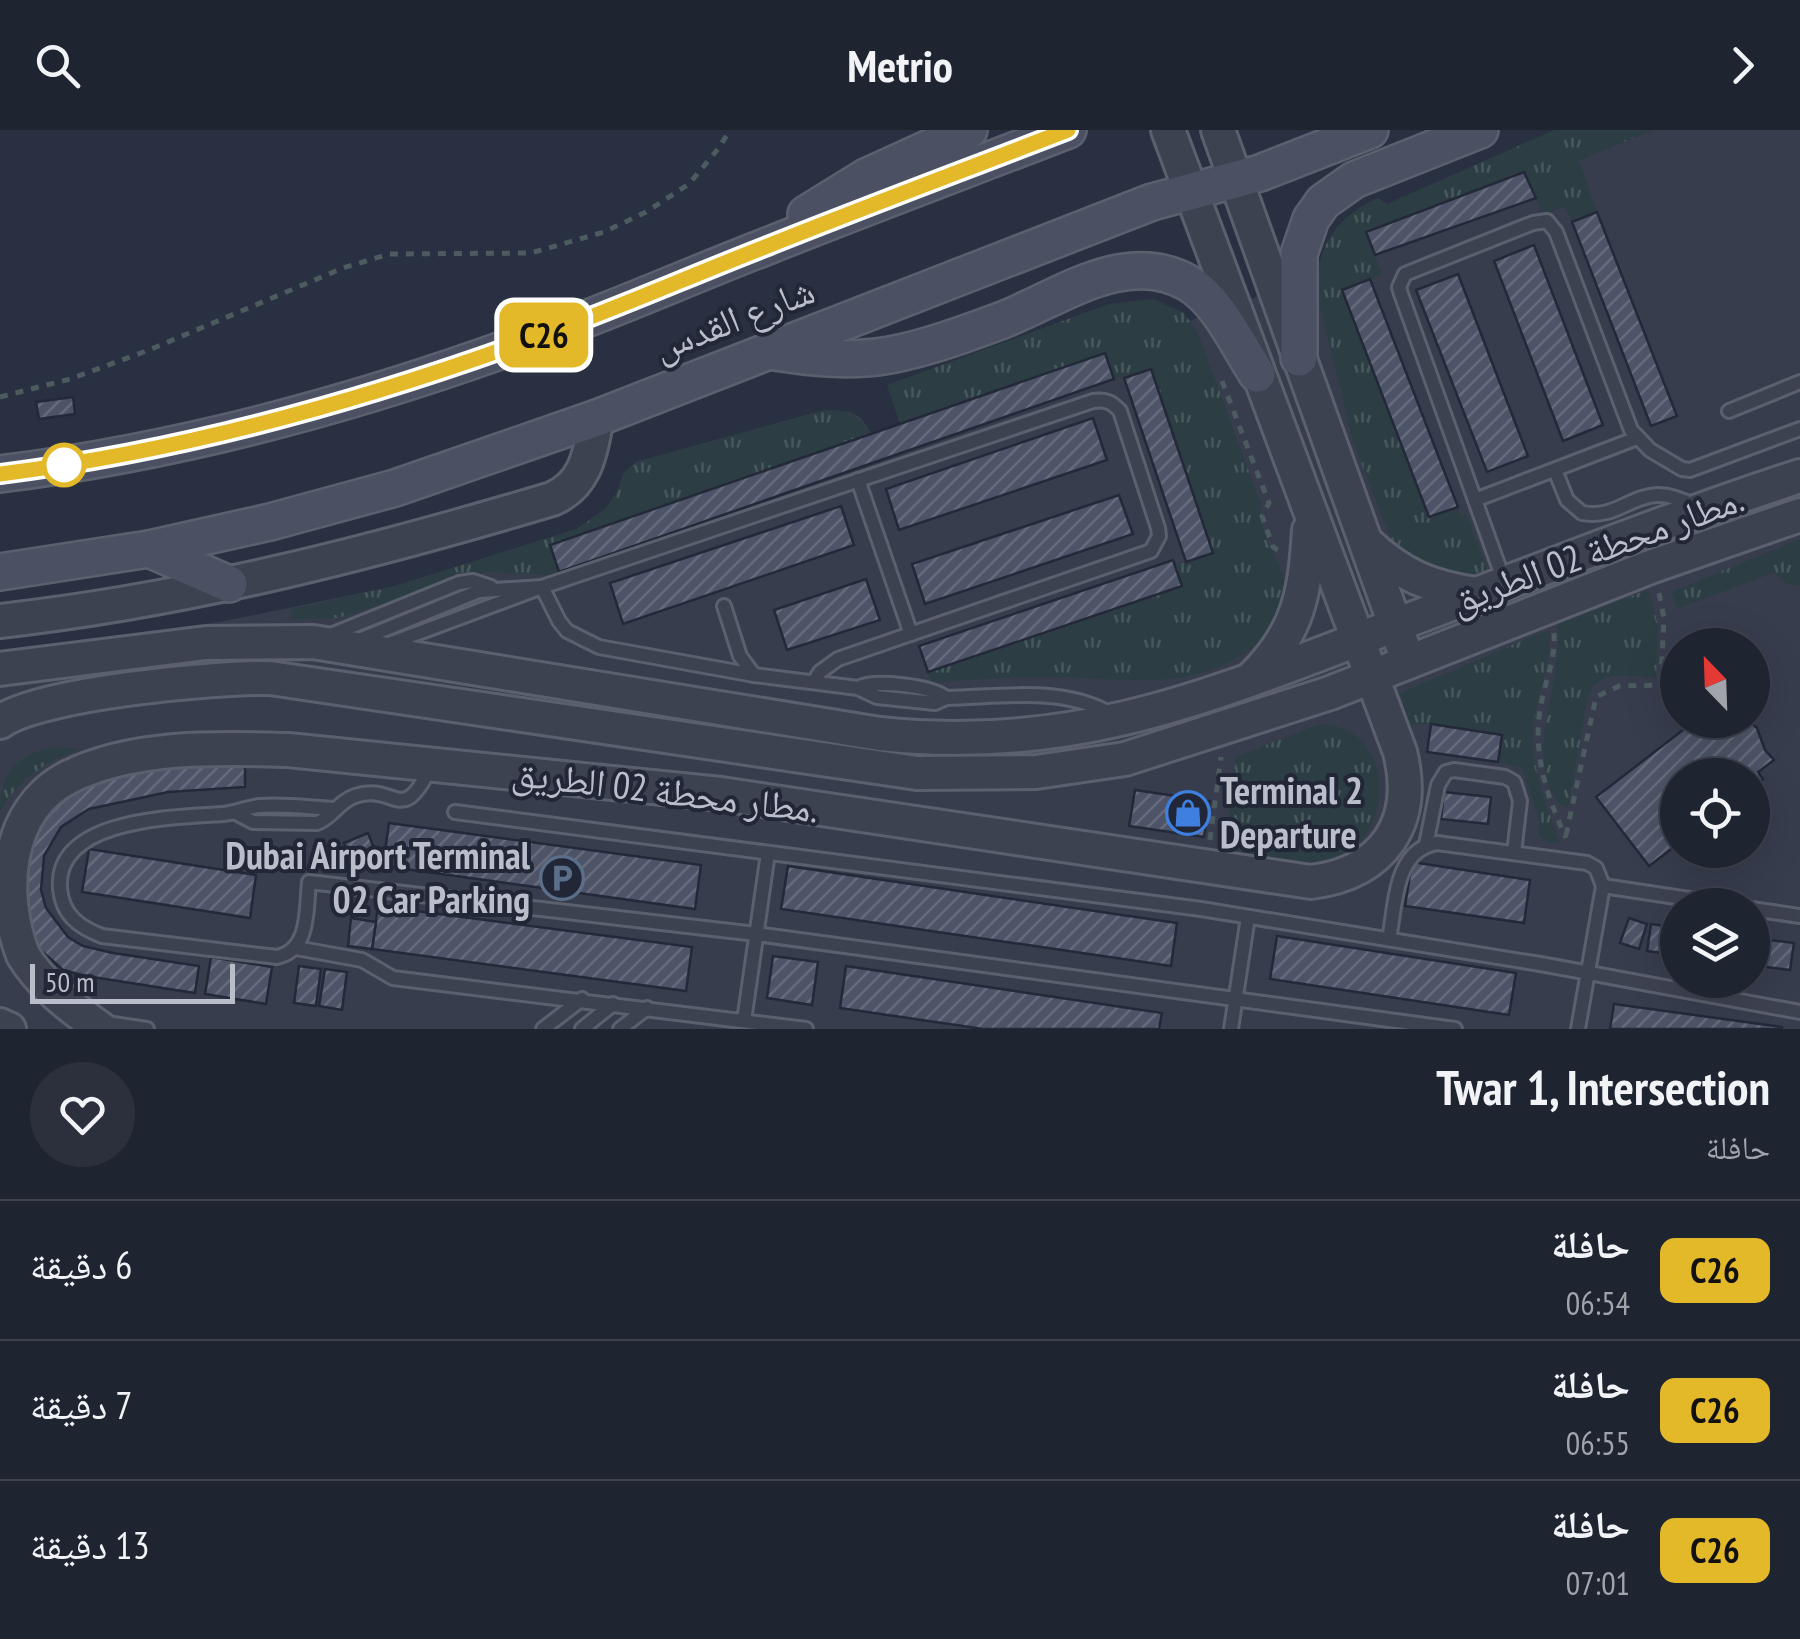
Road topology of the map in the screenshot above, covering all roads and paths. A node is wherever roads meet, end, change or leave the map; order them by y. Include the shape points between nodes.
1 (730, 130) edge
2 (969, 130) edge
3 (1068, 130) edge
4 (1168, 130) edge
5 (1218, 130) edge
6 (1370, 130) edge
7 (1480, 130) edge
8 (1236, 181) junction
9 (1190, 192) junction
10 (766, 246) junction
11 (769, 351) junction
12 (1298, 358) junction
13 (1257, 374) junction
14 (1222, 379) dead end
15 (1800, 382) edge
16 (0, 398) edge
17 (1729, 411) dead end
18 (598, 418) junction
19 (1800, 429) edge
20 (1638, 438) junction
21 (1555, 470) junction
22 (0, 474) edge
23 (1800, 476) edge
24 (858, 480) junction
25 (1475, 500) junction
26 (1702, 510) junction
27 (1800, 514) edge
28 (1310, 516) junction
29 (1367, 543) junction
30 (149, 549) junction
31 (1283, 553) dead end
32 (1650, 567) junction
33 (0, 572) edge
34 (229, 584) junction
35 (542, 587) junction
36 (493, 588) junction
37 (1491, 588) junction
38 (724, 606) dead end
39 (1547, 609) junction
40 (0, 621) edge
41 (1395, 625) junction
42 (1663, 628) edge
43 (911, 634) junction
44 (1356, 640) junction
45 (342, 646) junction
46 (1409, 664) junction
47 (0, 669) edge
48 (754, 676) junction
49 (1371, 678) junction
50 (814, 682) junction
51 (1248, 682) junction
52 (1660, 684) edge
53 (1119, 720) junction
54 (0, 722) edge
55 (1222, 754) dead end
56 (432, 764) junction
57 (455, 812) dead end
58 (1426, 845) junction
59 (768, 853) junction
60 (1514, 853) junction
61 (1207, 868) junction
62 (1602, 886) junction
63 (1660, 895) edge
64 (1770, 911) edge
65 (1800, 916) edge
66 (1248, 917) junction
67 (756, 934) junction
68 (1389, 939) junction
69 (296, 948) junction
70 (1587, 974) junction
71 (582, 999) junction
72 (1235, 1001) junction
73 (613, 1004) junction
74 (646, 1008) junction
75 (1800, 1012) edge
76 (744, 1021) junction
77 (95, 1025) edge
78 (0, 1026) edge
79 (9, 1029) edge
80 (148, 1029) edge
81 (543, 1029) edge
82 (582, 1029) edge
83 (620, 1029) edge
84 (806, 1029) edge
85 (1231, 1029) edge
86 (1455, 1029) edge
87 (1578, 1029) edge

1 - 16 path via 689,184 604,232 531,252 389,254 150,350
2 - 10 main road via 866,177
3 - 10 main road, شارع القدس
4 - 9 street, مطار محطة 02 الطريق.
5 - 8 street
6 - 8 main road, شارع القدس
7 - 12 main road via 1354,180 1323,202 1299,254
8 - 9 main road, شارع القدس
8 - 12 street
9 - 11 main road, شارع القدس
9 - 13 street, مطار محطة 02 الطريق.
10 - 22 main road, شارع القدس via 542,336 319,408
11 - 13 main road via 826,359 890,355 1002,320 1096,279 1148,269 1191,285 1207,300
11 - 18 main road, شارع القدس
12 - 29 street
13 - 28 street, مطار محطة 02 الطريق.
14 - 31 path via 1268,504 1262,516 1273,547
15 - 17 lane
18 - 30 main road, شارع القدس via 396,488
18 - 34 street via 584,472 564,493 390,546
19 - 20 lane via 1690,470
20 - 21 lane
20 - 25 lane via 1553,226 1540,220 1400,280
21 - 25 lane
21 - 26 lane via 1582,513 1664,493
23 - 26 street, مطار محطة 02 الطريق.
24 - 35 lane
24 - 43 lane
24 - 43 lane via 1094,401 1120,411 1158,528 1152,550
25 - 37 lane
26 - 37 street, مطار محطة 02 الطريق.
27 - 32 street, مطار محطة 02 الطريق.
28 - 44 street, مطار محطة 02 الطريق.
28 - 51 street via 1305,591 1296,619
29 - 37 street via 1421,582
29 - 41 street
30 - 33 main road, شارع القدس
30 - 34 main road
32 - 39 street, مطار محطة 02 الطريق.
32 - 42 path
34 - 40 street
35 - 36 lane
35 - 45 lane
35 - 48 lane via 567,631 599,647
36 - 45 lane
36 - 45 lane via 459,583
37 - 41 street, مطار محطة 02 الطريق.
38 - 48 lane
39 - 46 street, مطار محطة 02 الطريق.
39 - 52 path via 1555,648 1538,739 1549,801 1566,838 1596,697 1619,686
41 - 44 street, مطار محطة 02 الطريق.
41 - 46 street
43 - 50 lane via 838,659
44 - 49 street, مطار محطة 02 الطريق.
44 - 51 street, مطار محطة 02 الطريق.
45 - 47 street, مطار محطة 02 الطريق. via 206,643
45 - 53 street, مطار محطة 02 الطريق. via 918,738 994,739
46 - 49 street, مطار محطة 02 الطريق.
48 - 50 lane
49 - 54 street, مطار محطة 02 الطريق. via 1125,759 991,775 917,773 270,678 195,681 44,704
49 - 61 street, مطار محطة 02 الطريق. via 1406,774 1400,820 1382,850 1334,880
50 - 53 lane via 858,688 878,683 935,690 946,698 1071,698
51 - 53 street, مطار محطة 02 الطريق.
55 - 61 path
56 - 61 street, مطار محطة 02 الطريق. via 721,794
56 - 69 lane via 412,798 359,794 325,820 306,824 254,822 236,813 146,821 78,845 65,860 60,898 83,929 276,957
56 - 77 street, مطار محطة 02 الطريق. via 288,750 195,750 97,766 38,798 17,826 6,860 8,925 44,982
57 - 59 lane
58 - 60 lane
58 - 60 lane via 1438,785 1454,770 1514,782 1520,802
58 - 68 lane via 1403,868
59 - 66 lane
59 - 67 lane
60 - 62 lane via 1588,863
62 - 63 lane
62 - 70 lane
64 - 65 lane
66 - 68 lane
66 - 72 lane
67 - 69 lane via 309,882
67 - 72 lane
67 - 76 lane
68 - 70 lane
69 - 71 lane via 352,958 393,978
70 - 75 lane
70 - 87 lane
71 - 73 lane
71 - 81 lane
72 - 85 lane
72 - 86 lane
73 - 74 lane
73 - 82 lane
74 - 76 lane
74 - 83 lane
76 - 84 lane
77 - 80 lane
78 - 79 street

